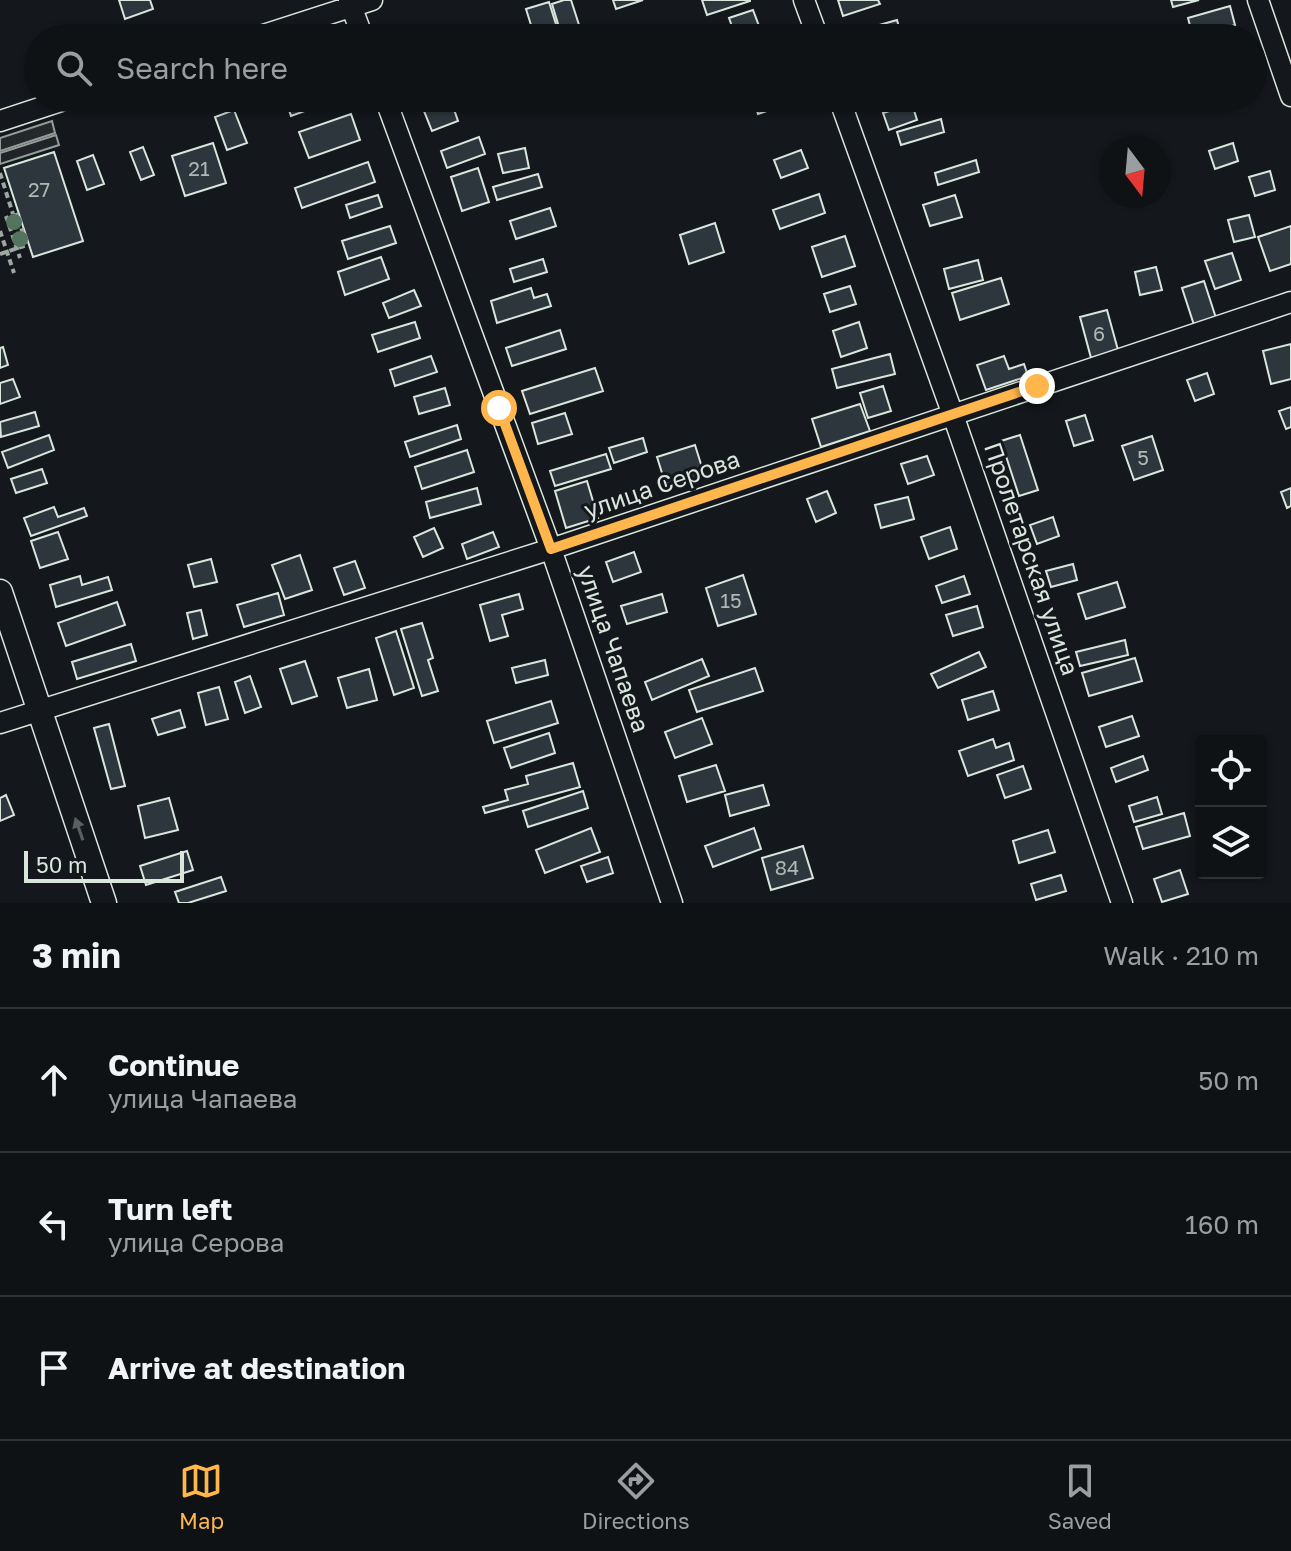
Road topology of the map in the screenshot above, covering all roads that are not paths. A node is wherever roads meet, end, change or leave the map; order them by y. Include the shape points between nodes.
1 (372, 0) edge
2 (804, 0) edge
3 (1258, 0) edge
4 (350, 3) edge
5 (292, 24) edge
6 (358, 24) edge
7 (813, 24) edge
8 (1266, 24) edge
9 (1267, 26) edge
10 (1291, 96) edge
11 (27, 112) edge
12 (390, 112) edge
13 (844, 112) edge
14 (0, 121) edge
15 (1291, 302) edge
16 (953, 415) junction
17 (551, 549) junction
18 (0, 592) edge
19 (39, 711) junction
20 (0, 723) edge
21 (104, 903) edge
22 (672, 903) edge
23 (1122, 903) edge

1 - 4 street
2 - 7 street
3 - 8 street
4 - 5 street
4 - 6 street
9 - 10 street
11 - 14 street
12 - 17 street, улица Чапаева
13 - 16 street, Пролетарская улица
15 - 16 street, улица Серова
16 - 17 street, улица Серова
16 - 23 street, Пролетарская улица
17 - 19 street, улица Серова
17 - 22 street, улица Чапаева
18 - 19 street
19 - 20 street, улица Серова
21 -> 19 street

